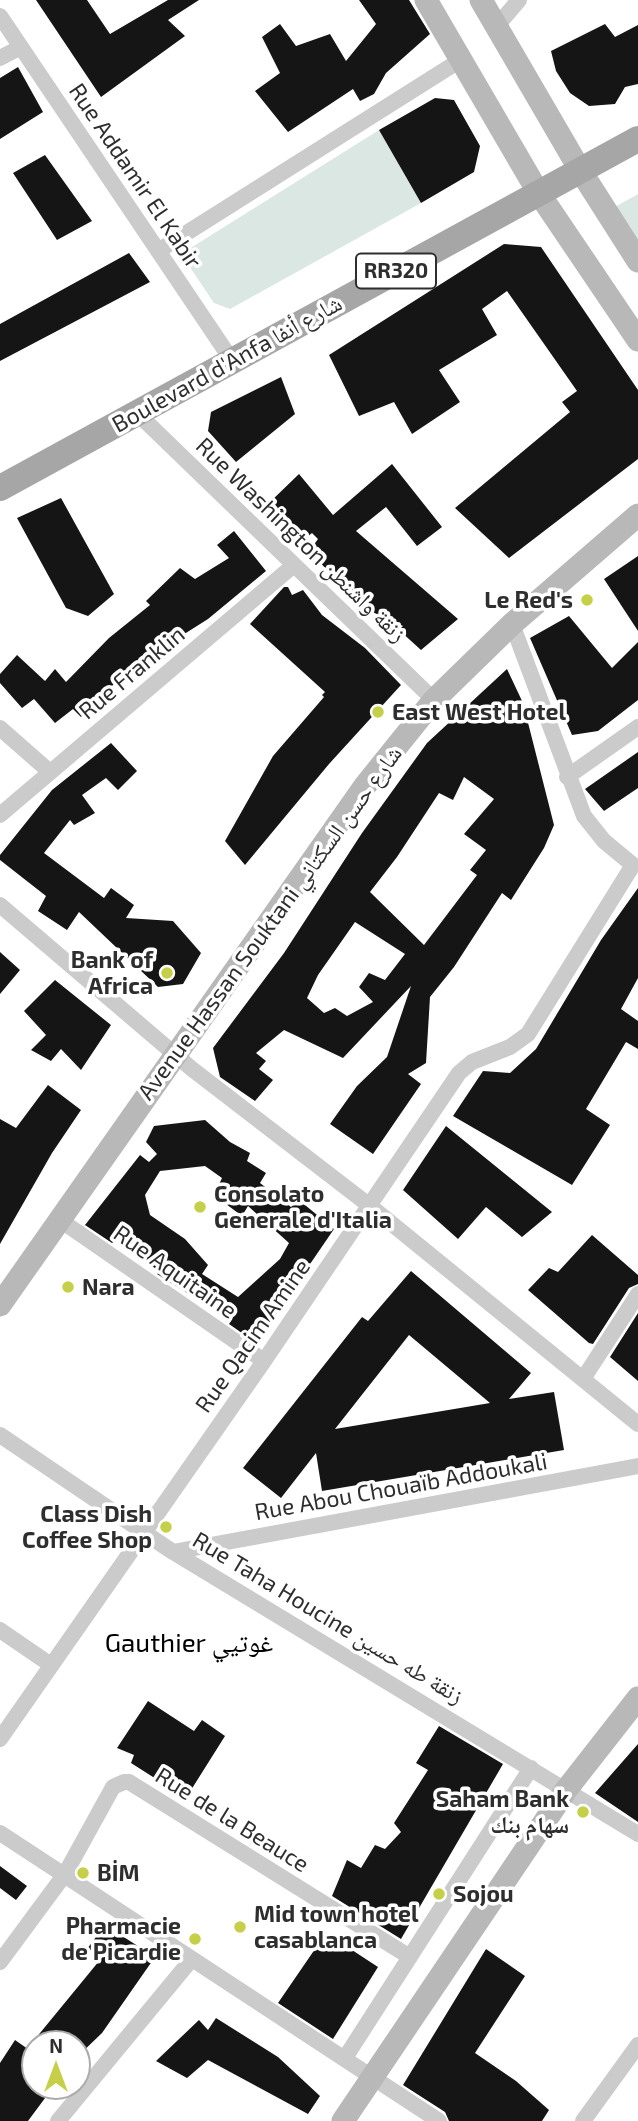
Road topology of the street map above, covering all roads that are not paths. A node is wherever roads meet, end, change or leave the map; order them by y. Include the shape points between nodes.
1 (425, 0) edge
2 (481, 0) edge
3 (519, 0) edge
4 (0, 16) edge
5 (496, 27) junction
6 (21, 47) junction
7 (0, 58) edge
8 (459, 61) junction
9 (638, 139) edge
10 (580, 170) junction
11 (538, 192) junction
12 (158, 251) junction
13 (638, 261) edge
14 (638, 340) edge
15 (233, 362) junction
16 (138, 414) junction
17 (0, 488) edge
18 (638, 515) edge
19 (294, 565) junction
20 (512, 624) junction
21 (434, 700) junction
22 (638, 727) edge
23 (0, 728) edge
24 (50, 772) junction
25 (567, 777) junction
26 (0, 816) edge
27 (636, 865) edge
28 (0, 905) edge
29 (175, 1054) junction
30 (370, 1206) junction
31 (60, 1220) junction
32 (638, 1294) edge
33 (0, 1305) edge
34 (264, 1361) junction
35 (583, 1379) junction
36 (638, 1424) edge
37 (0, 1435) edge
38 (638, 1466) edge
39 (144, 1532) junction
40 (173, 1552) junction
41 (0, 1630) edge
42 (51, 1665) junction
43 (638, 1698) edge
44 (0, 1739) edge
45 (531, 1768) junction
46 (566, 1790) junction
47 (0, 1833) edge
48 (638, 1834) edge
49 (65, 1874) junction
50 (410, 1957) junction
51 (191, 1960) junction
52 (0, 1962) edge
53 (638, 2045) edge
54 (345, 2059) junction
55 (372, 2077) junction
56 (58, 2121) edge
57 (342, 2121) edge
58 (439, 2121) edge
59 (583, 2121) edge

1 - 8 street
2 - 5 street
3 - 5 street
4 - 6 street, Rue Addamir El Kabir
5 - 10 street
6 - 7 street
6 - 12 street, Rue Addamir El Kabir
8 - 11 street
8 - 12 street
9 - 10 main road, Boulevard d'Anfa شارع أنفا / RR320
10 - 11 main road, Boulevard d'Anfa شارع أنفا / RR320
10 - 13 street
11 - 14 street
11 - 15 main road, Boulevard d'Anfa شارع أنفا / RR320
12 - 15 street, Rue Addamir El Kabir
15 - 16 main road, Boulevard d'Anfa شارع أنفا / RR320
16 - 17 main road, Boulevard d'Anfa شارع أنفا / RR320
16 - 19 street, Rue Washington زنقة واشنطن
18 - 20 street, Avenue Hassan Souktani شارع حسن السكتاني
19 - 21 street, Rue Washington زنقة واشنطن
19 - 24 street, Rue Franklin
20 - 21 street, Avenue Hassan Souktani شارع حسن السكتاني
20 - 25 street
21 - 29 street, Avenue Hassan Souktani شارع حسن السكتاني via 364,787
22 - 25 street
23 - 24 street
24 - 26 street, Rue Franklin
25 - 27 street via 584,816 604,841
27 - 30 street, Rue Qacim Amine via 528,1034 459,1073
28 - 29 street
29 - 30 street
29 - 31 street, Avenue Hassan Souktani شارع حسن السكتاني
30 - 34 street, Rue Qacim Amine
30 - 35 street
31 - 33 street, Avenue Hassan Souktani شارع حسن السكتاني
31 - 34 street, Rue Aquitaine
32 - 35 street
34 - 39 street, Rue Qacim Amine
35 - 36 street
37 - 39 street, Rue Taha Houcine زنقة طه حسين
38 - 40 street, Rue Abou Chouaïb Addoukali
39 - 40 street, Rue Taha Houcine زنقة طه حسين
39 - 42 street, Rue Qacim Amine
40 - 45 street, Rue Taha Houcine زنقة طه حسين
41 - 42 street
42 - 44 street, Rue Qacim Amine
43 - 46 street
45 - 46 street, Rue Taha Houcine زنقة طه حسين
45 - 50 street
46 - 48 street, Rue Taha Houcine زنقة طه حسين
46 - 55 street
47 - 49 street
49 - 50 street, Rue de la Beauce via 113,1787 129,1782
49 - 51 street
49 - 52 street, Rue de la Beauce
50 - 54 street
51 - 54 street
51 - 56 street
53 - 59 street
54 - 55 street
55 - 57 street
55 - 58 street

